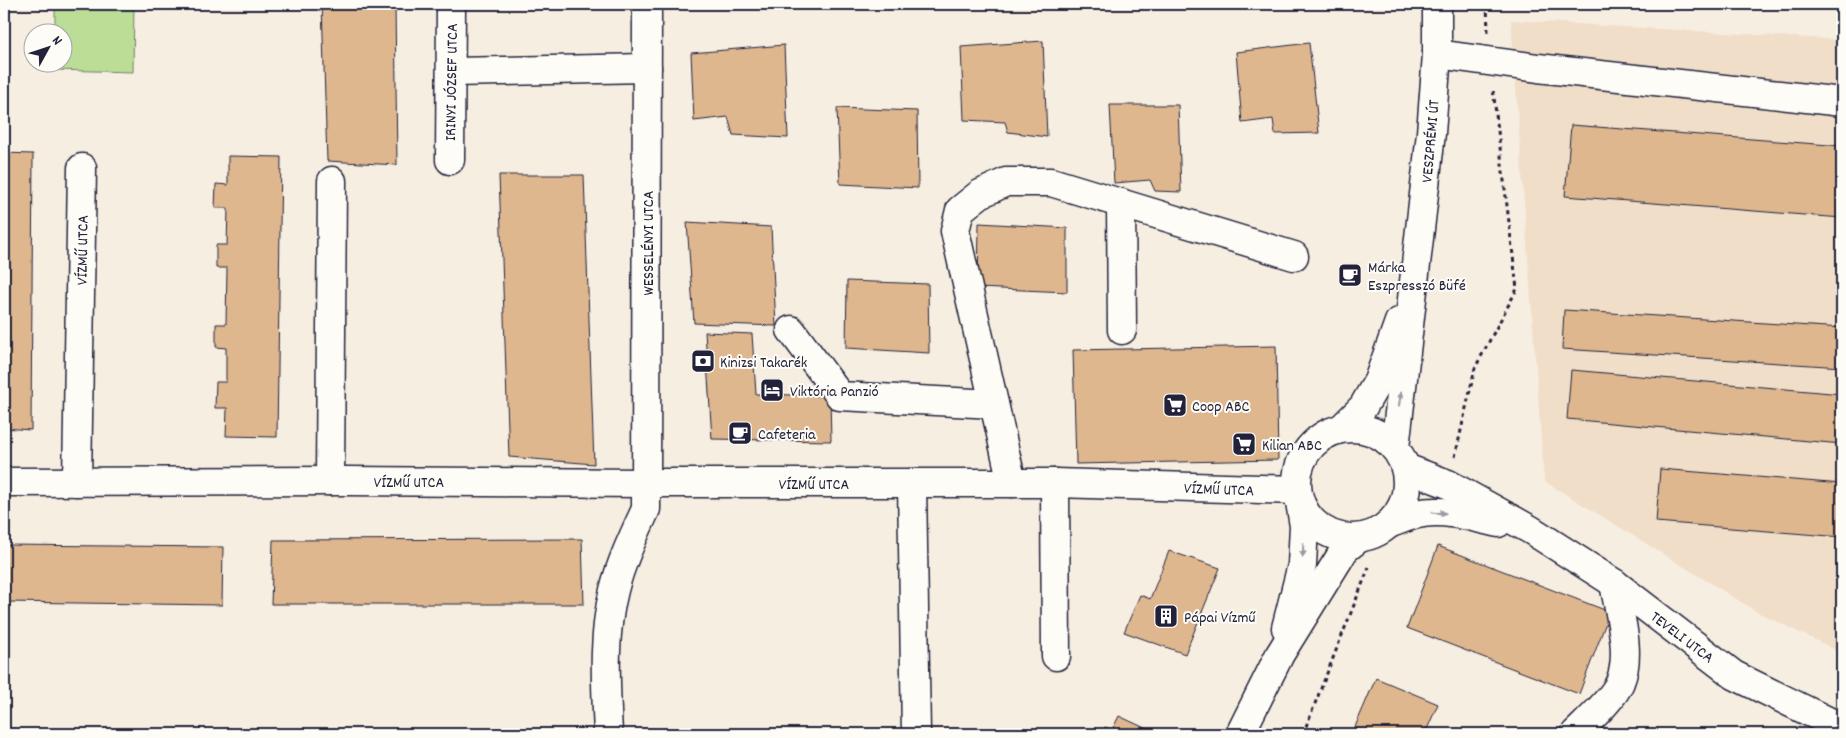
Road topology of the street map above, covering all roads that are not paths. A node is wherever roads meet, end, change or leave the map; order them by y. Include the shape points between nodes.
1 (451, 4) edge
2 (647, 4) edge
3 (1437, 4) edge
4 (1437, 54) junction
5 (647, 68) junction
6 (452, 72) junction
7 (1842, 102) edge
8 (450, 160) dead end
9 (82, 168) dead end
10 (332, 182) dead end
11 (1121, 203) junction
12 (1294, 256) dead end
13 (1415, 278) junction
14 (791, 330) dead end
15 (1122, 330) dead end
16 (994, 404) junction
17 (1342, 428) junction
18 (1400, 458) junction
19 (330, 481) junction
20 (4, 482) edge
21 (77, 482) junction
22 (646, 483) junction
23 (1012, 483) junction
24 (1055, 483) junction
25 (912, 484) junction
26 (1298, 496) junction
27 (1391, 523) junction
28 (1531, 530) junction
29 (1359, 538) junction
30 (1614, 584) junction
31 (1280, 654) junction
32 (1056, 656) dead end
33 (1842, 728) edge
34 (608, 734) edge
35 (916, 734) edge
36 (1240, 734) edge
37 (1575, 734) edge

1 - 6 street, IRINYI JÓZSEF UTCA
2 - 5 street, WESSELÉNYI UTCA
3 - 4 street, VESZPRÉMI ÚT
4 - 7 street
4 - 13 street, VESZPRÉMI ÚT
5 - 6 street
5 - 22 street, WESSELÉNYI UTCA
6 - 8 street, IRINYI JÓZSEF UTCA
9 - 21 street, VÍZMŰ UTCA
10 - 19 street
11 - 12 street
11 - 15 street
11 - 16 street via 1051,182 1006,182 980,194 960,210 955,231
13 - 17 street, VESZPRÉMI ÚT via 1378,381 1363,407
18 -> 13 street, VESZPRÉMI ÚT
14 - 16 street via 840,396
16 - 23 street
17 - 18 street via 1371,431 1388,441
17 - 26 street via 1320,438 1304,455 1296,478
18 - 27 street via 1408,479 1404,503
18 - 28 street, TEVELI UTCA
19 - 21 street, VÍZMŰ UTCA
19 - 22 street, VÍZMŰ UTCA
20 - 21 street, VÍZMŰ UTCA
22 - 25 street, VÍZMŰ UTCA
22 - 34 street, WESSELÉNYI UTCA via 646,509 623,562 608,619 605,650
23 - 24 street, VÍZMŰ UTCA
23 - 25 street, VÍZMŰ UTCA
24 - 26 street, VÍZMŰ UTCA
24 - 32 street
25 - 35 street
26 - 29 street via 1312,522 1322,530 1334,536
26 -> 31 street via 1304,526 1302,565
27 -> 28 street, TEVELI UTCA via 1419,514 1459,514
27 - 29 street via 1376,533
28 - 30 street, TEVELI UTCA
29 - 31 street via 1344,549
30 - 33 street, TEVELI UTCA via 1734,675
30 - 37 street via 1626,655 1620,683
31 - 36 street

